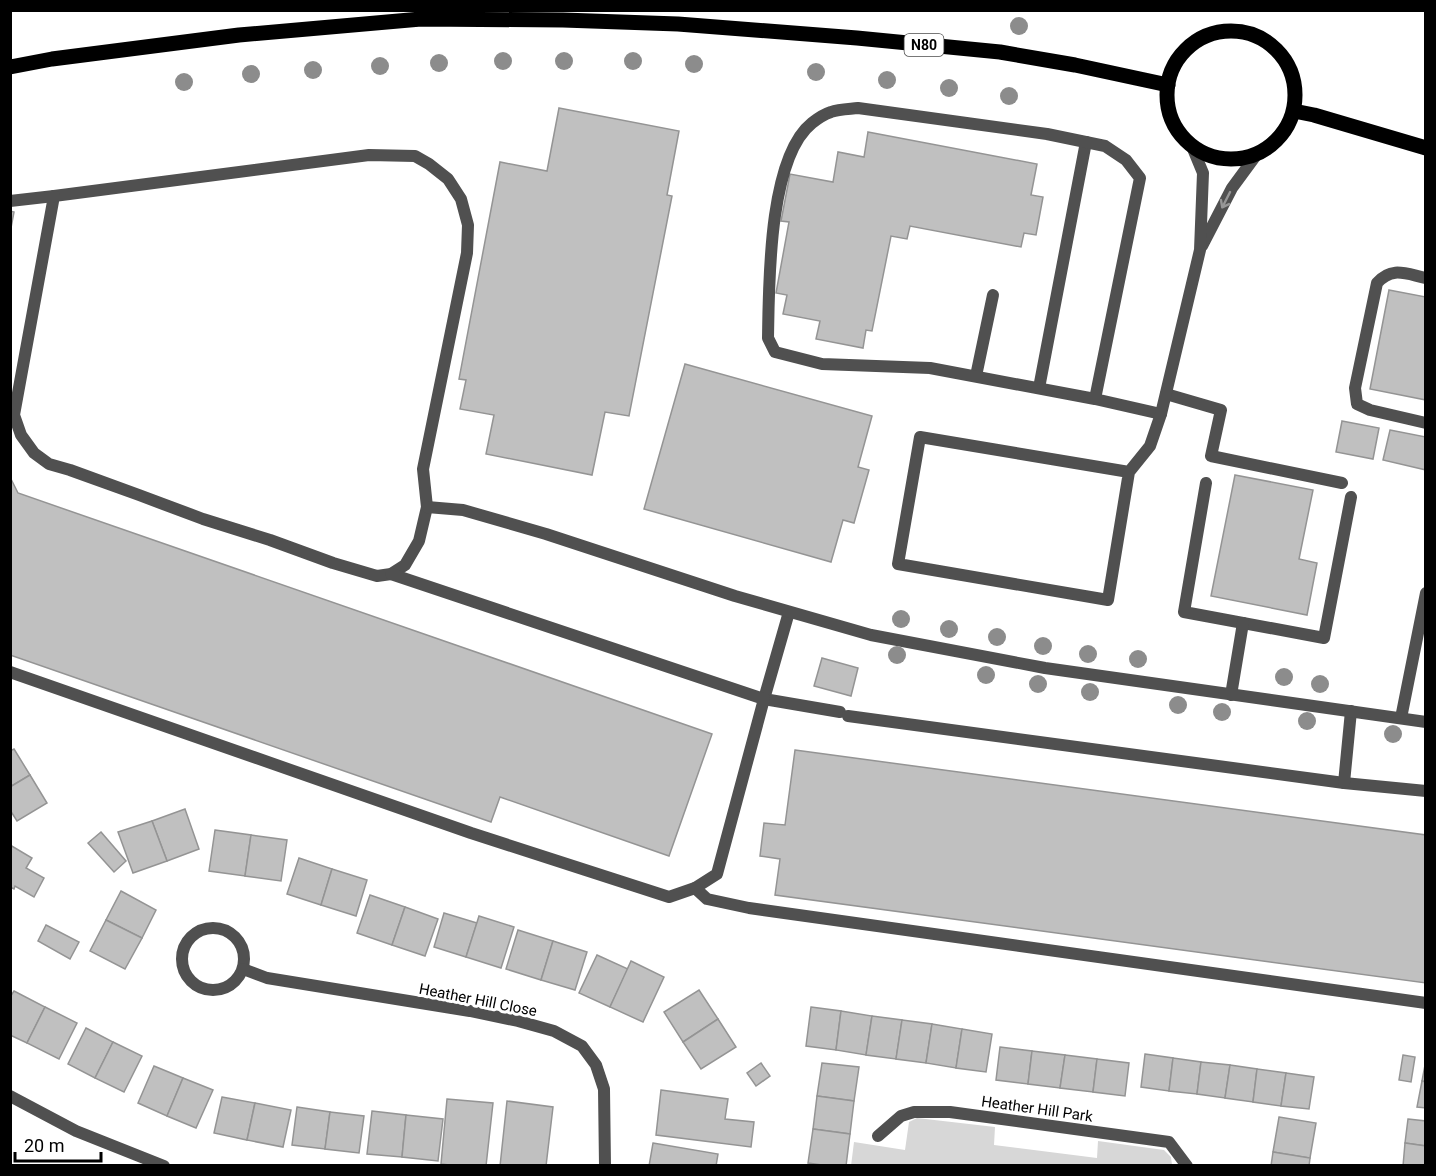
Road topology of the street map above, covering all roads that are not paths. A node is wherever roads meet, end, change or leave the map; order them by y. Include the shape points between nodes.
1 (10, 67) edge
2 (1168, 85) junction
3 (1294, 111) junction
4 (1086, 142) junction
5 (1191, 144) junction
6 (1425, 148) edge
7 (1257, 154) junction
8 (54, 196) junction
9 (10, 201) edge
10 (1200, 250) junction
11 (1425, 278) edge
12 (993, 295) dead end
13 (976, 376) junction
14 (1039, 388) junction
15 (1166, 394) junction
16 (1095, 399) junction
17 (1161, 414) junction
18 (1425, 423) edge
19 (1130, 472) junction
20 (1206, 483) dead end
21 (1342, 483) dead end
22 (1352, 498) dead end
23 (427, 507) junction
24 (392, 574) junction
25 (1425, 593) edge
26 (789, 612) junction
27 (1424, 612) edge
28 (1244, 623) junction
29 (10, 672) edge
30 (1232, 695) junction
31 (764, 699) junction
32 (1351, 711) junction
33 (1401, 718) junction
34 (1425, 722) edge
35 (1344, 783) junction
36 (1425, 791) edge
37 (695, 888) junction
38 (243, 969) junction
39 (1425, 1002) edge
40 (10, 1096) edge
41 (878, 1136) dead end
42 (164, 1166) edge
43 (605, 1166) edge
44 (1187, 1166) edge

1 - 2 main road, N80 via 239,35 421,20 563,20 678,24 989,51
2 - 3 main road via 1174,65 1186,48 1204,36 1244,32 1264,39 1280,52 1291,70 1296,90
2 - 5 main road via 1173,123
3 - 6 main road
3 - 7 main road via 1286,129
4 - 13 street via 858,108 831,112 811,124 795,142 781,181 773,229 768,338 775,352 822,364 930,368
4 - 14 street
4 - 16 street via 1112,150 1140,178
5 - 7 main road via 1218,158 1238,159
5 - 10 street via 1203,173
7 -> 10 street via 1232,188
8 - 9 street
8 - 23 street via 369,155 415,156 429,164 448,180 461,199 468,225 467,253 423,469
8 - 24 street via 14,415 21,435 34,453 49,464 203,519 366,573
10 - 15 street
11 - 18 street via 1392,272 1377,283 1355,388 1357,404
12 - 13 street
13 - 14 street
14 - 16 street
15 - 17 street
15 - 21 street via 1221,410 1211,456
16 - 17 street
17 - 19 street via 1150,446
19 - 19 street via 1108,600 898,564 920,437
20 - 28 street via 1184,612
22 - 28 street via 1324,638
23 - 24 street via 419,541 405,565
23 - 26 street via 463,510 546,534
24 - 31 street
25 - 27 street
26 - 30 street via 871,635 1045,668
26 - 31 street
27 - 33 street
28 - 30 street
29 - 37 street via 471,833 669,897
30 - 32 street
31 - 35 street via 844,714
31 - 37 street via 717,874
32 - 33 street
32 - 35 street
33 - 34 street
35 - 36 street
37 - 39 street via 707,899 749,908
38 - 38 street via 231,985 202,989 190,981 182,968 181,953 190,936 200,931 210,927 229,931 242,944
38 - 43 street, Heather Hill Close via 267,978 519,1021 554,1031 582,1046 596,1065 604,1089
40 - 42 street via 76,1131
41 - 44 street, Heather Hill Park via 901,1116 950,1112 1169,1142

